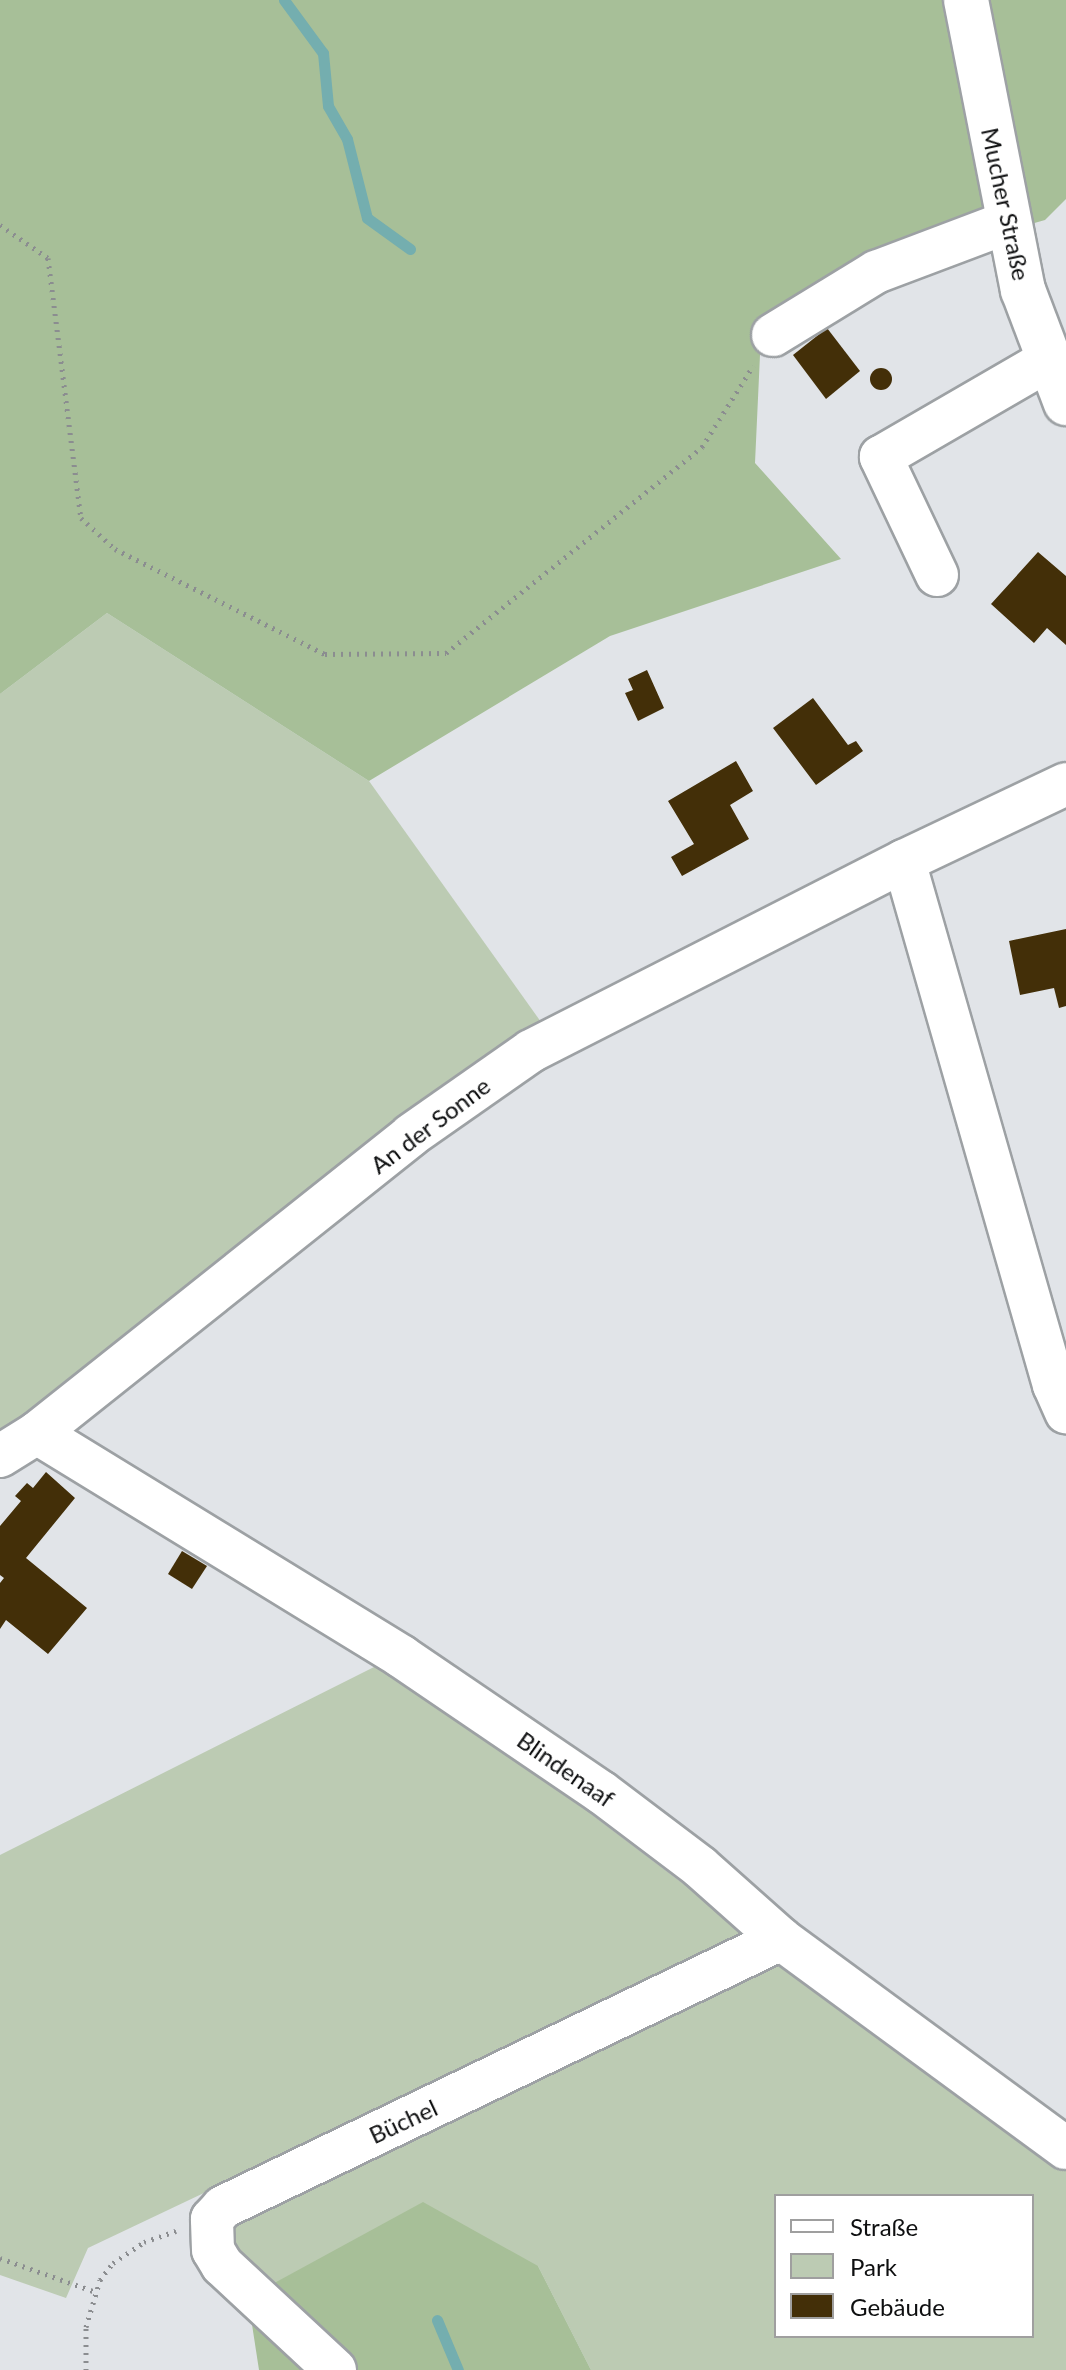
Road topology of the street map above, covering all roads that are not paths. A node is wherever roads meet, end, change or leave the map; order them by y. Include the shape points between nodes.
1 (966, 0) edge
2 (1008, 222) junction
3 (773, 335) road end
4 (1048, 360) junction
5 (1066, 403) edge
6 (937, 575) dead end
7 (1066, 784) edge
8 (904, 861) junction
9 (1066, 1412) edge
10 (37, 1433) junction
11 (0, 1456) edge
12 (781, 1939) junction
13 (1066, 2148) edge
14 (335, 2370) edge

1 - 2 main road, Mucher Straße
2 - 3 street via 876,272
2 - 4 main road, Mucher Straße via 1023,290
4 - 5 main road, Mucher Straße
4 - 6 street via 881,457
7 - 8 street, An der Sonne
8 - 9 street
8 - 10 street, An der Sonne via 531,1051 411,1135
10 - 11 street, An der Sonne
10 - 12 street, Blindenaaf via 402,1657 601,1792 700,1867
12 - 13 street, Blindenaaf
12 - 14 street, Büchel via 223,2207 212,2219 213,2250 222,2265

